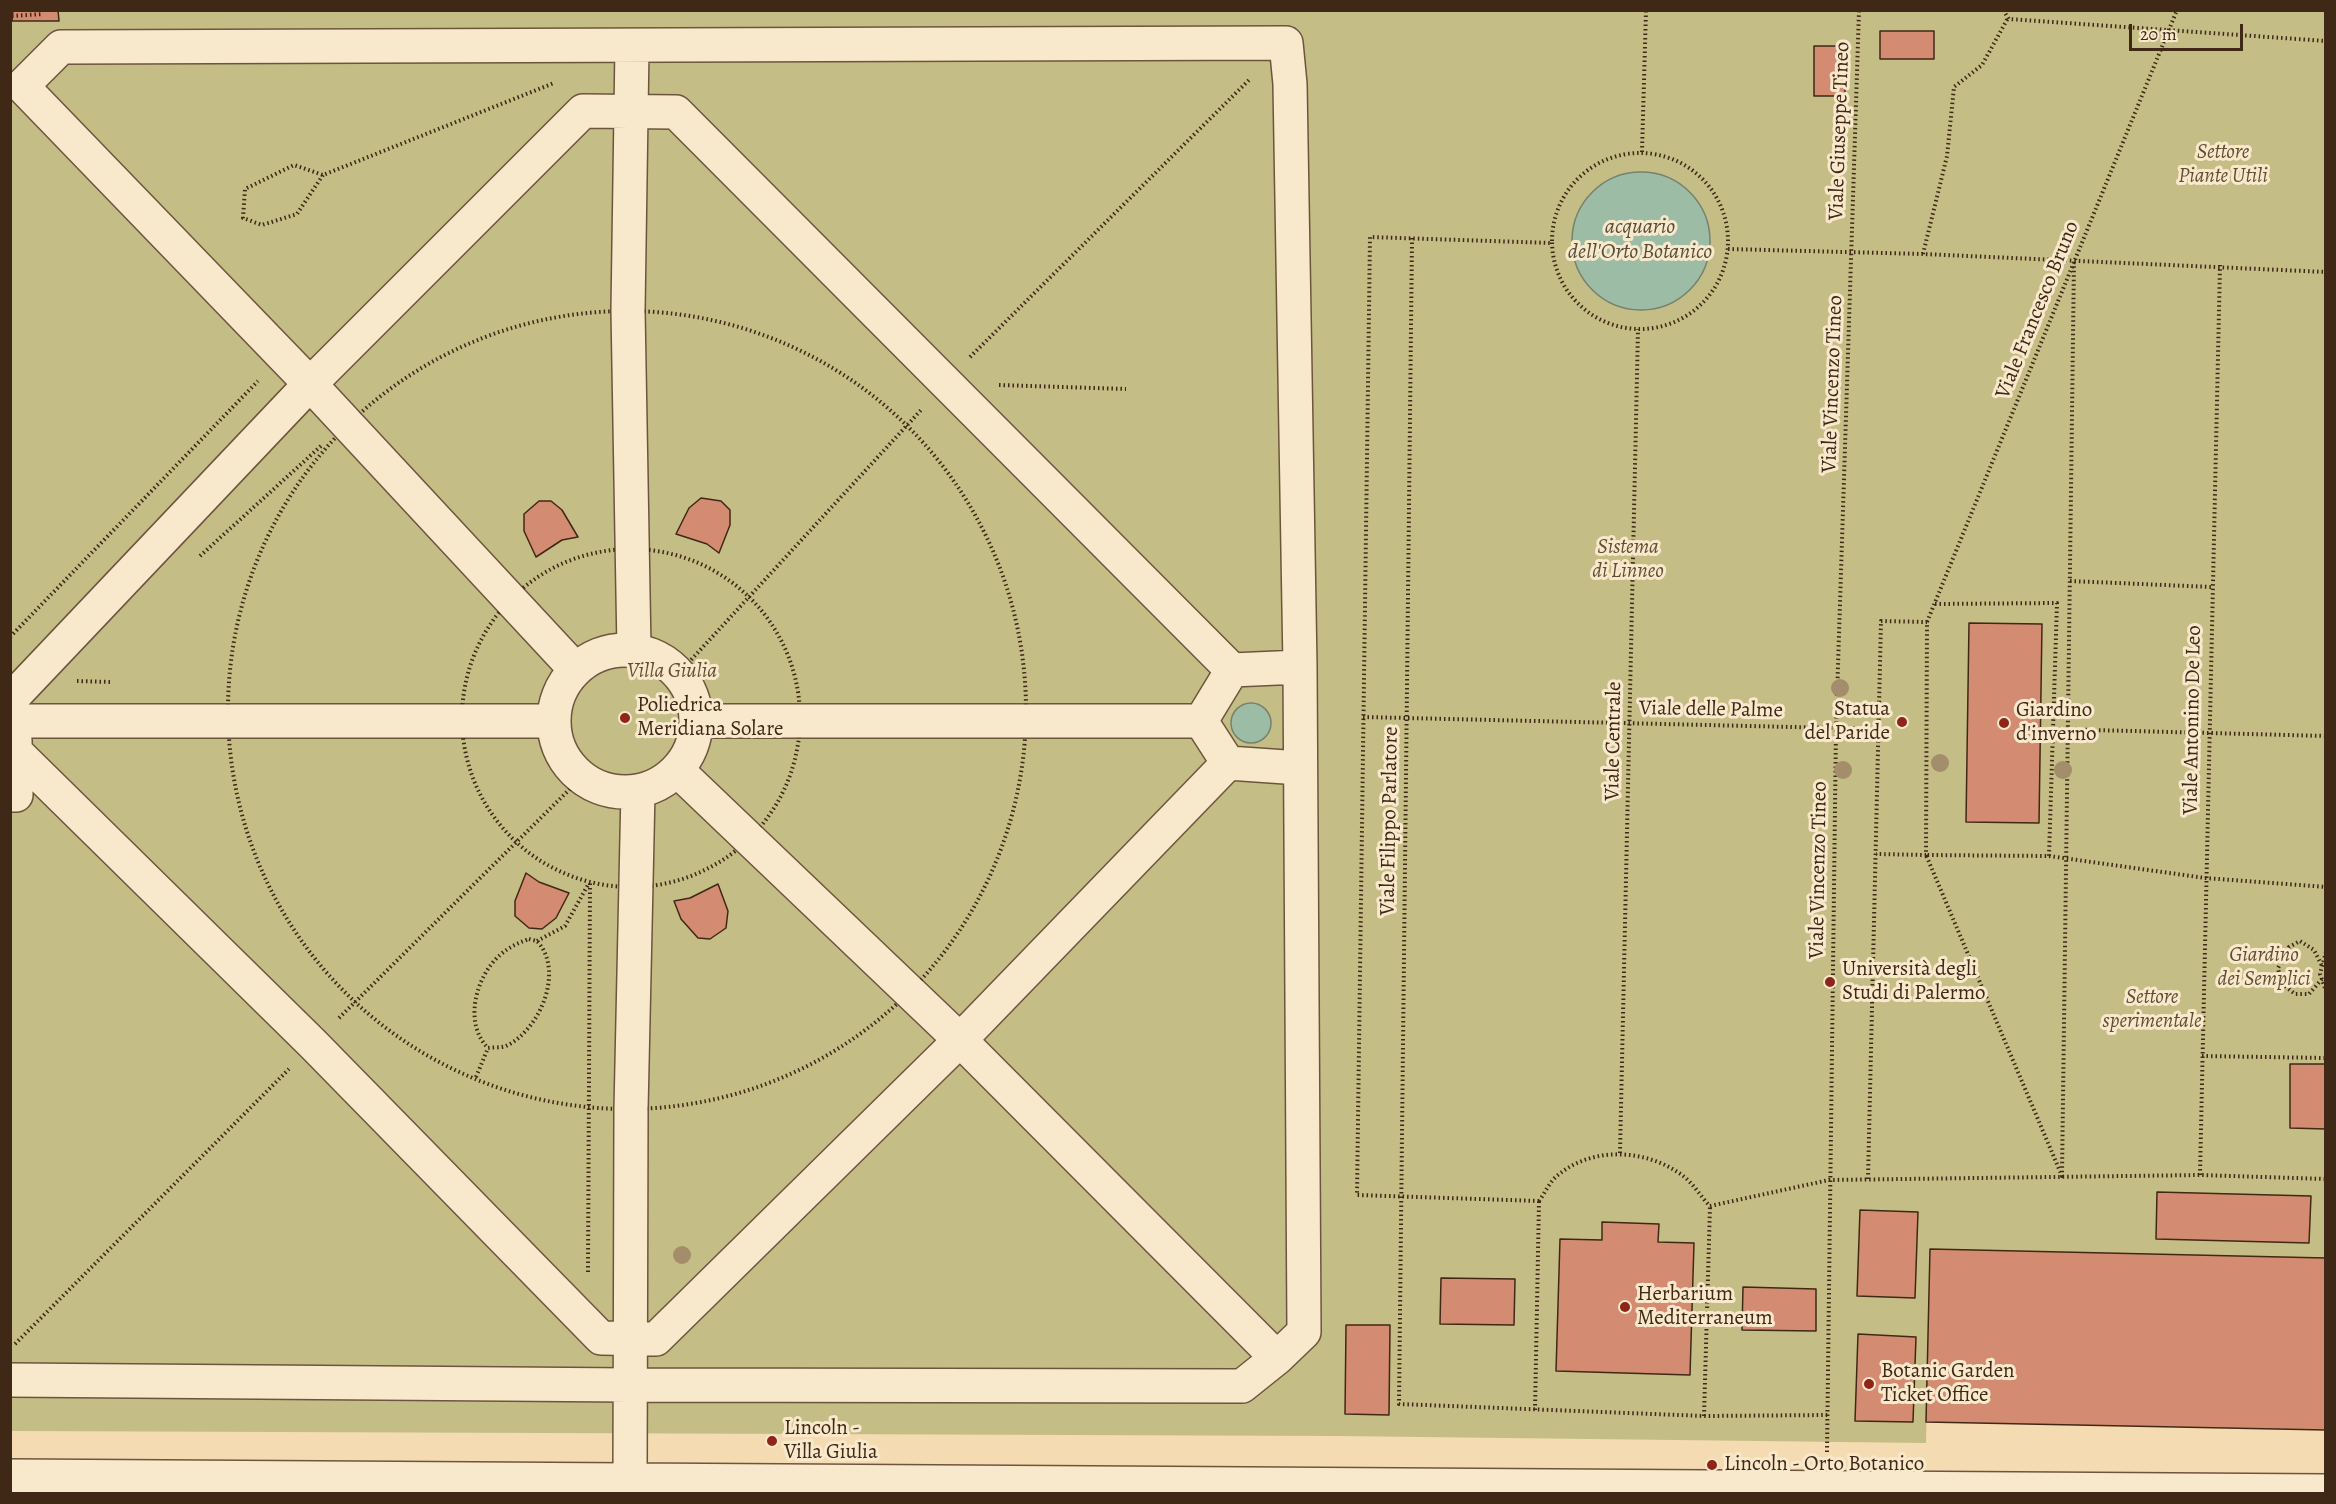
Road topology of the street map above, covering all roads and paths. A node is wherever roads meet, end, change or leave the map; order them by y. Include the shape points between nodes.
1 (1646, 10) edge
2 (1859, 10) edge
3 (2003, 10) edge
4 (2177, 10) edge
5 (2008, 18) junction
6 (2170, 30) junction
7 (2325, 41) edge
8 (1286, 43) junction
9 (632, 47) junction
10 (16, 93) edge
11 (583, 111) junction
12 (632, 113) junction
13 (1642, 152) junction
14 (323, 175) junction
15 (1412, 238) junction
16 (1551, 243) junction
17 (1728, 249) junction
18 (1852, 253) junction
19 (1923, 254) junction
20 (2074, 261) junction
21 (2220, 266) junction
22 (2325, 272) edge
23 (628, 310) junction
24 (1638, 329) junction
25 (945, 383) junction
26 (310, 384) junction
27 (995, 385) dead end
28 (1126, 389) dead end
29 (345, 424) junction
30 (908, 424) junction
31 (632, 549) junction
32 (196, 560) dead end
33 (2070, 582) junction
34 (2211, 587) junction
35 (749, 597) junction
36 (509, 599) junction
37 (1935, 604) junction
38 (1927, 622) junction
39 (634, 650) junction
40 (1300, 668) junction
41 (575, 669) junction
42 (1232, 670) junction
43 (679, 673) junction
44 (14, 714) edge
45 (1363, 717) junction
46 (1407, 718) junction
47 (554, 721) junction
48 (697, 721) junction
49 (800, 721) junction
50 (1027, 721) junction
51 (1201, 721) junction
52 (228, 722) junction
53 (461, 722) junction
54 (1629, 723) junction
55 (1836, 728) junction
56 (1878, 729) junction
57 (2054, 729) junction
58 (2068, 729) junction
59 (2207, 733) junction
60 (2325, 736) edge
61 (1228, 763) junction
62 (1300, 768) junction
63 (677, 770) junction
64 (638, 791) junction
65 (10, 795) edge
66 (749, 840) junction
67 (1876, 854) junction
68 (1926, 855) junction
69 (2049, 856) junction
70 (2066, 859) junction
71 (2205, 878) junction
72 (590, 882) junction
73 (636, 887) junction
74 (2325, 887) edge
75 (537, 941) junction
76 (2325, 952) edge
77 (2322, 966) junction
78 (2322, 979) junction
79 (2325, 991) edge
80 (911, 994) junction
81 (960, 1040) junction
82 (488, 1048) junction
83 (2202, 1056) junction
84 (2325, 1058) edge
85 (476, 1077) junction
86 (591, 1106) junction
87 (631, 1110) junction
88 (1620, 1153) junction
89 (2200, 1175) junction
90 (2062, 1176) junction
91 (1868, 1179) junction
92 (2325, 1179) edge
93 (1829, 1180) junction
94 (1401, 1197) junction
95 (1539, 1201) junction
96 (1710, 1206) junction
97 (587, 1323) junction
98 (630, 1338) junction
99 (1277, 1358) junction
100 (10, 1380) edge
101 (629, 1385) junction
102 (1535, 1410) junction
103 (1828, 1414) junction
104 (1704, 1416) junction
105 (10, 1476) edge
106 (630, 1480) junction
107 (88, 1485) edge
108 (932, 1488) edge
109 (1827, 1488) junction
110 (1345, 1490) edge
111 (1532, 1490) edge
112 (1935, 1491) edge
113 (2325, 1491) edge

1 - 13 path
2 - 18 path, Viale Giuseppe Tineo
3 - 5 path
4 - 6 path, Viale Francesco Bruno
5 - 6 path
5 - 19 path via 1982,65 1954,87 1947,156
6 - 7 path
6 - 20 path, Viale Francesco Bruno
8 - 9 street
8 - 25 path
8 - 40 street
9 - 10 street via 61,47
9 - 12 street
10 - 26 street
11 - 12 street
11 - 14 path via 558,81
11 - 26 street
12 - 23 street
12 - 25 street via 675,112
13 - 16 path via 1609,158 1579,176 1559,204
13 - 17 path via 1676,160 1705,180 1723,209
14 - 14 path via 294,165 245,189 243,218 262,225 297,213
15 - 16 path
15 - 45 path via 1370,237
15 - 46 path, Viale Filippo Parlatore
16 - 24 path via 1557,272 1576,302 1604,321
17 - 18 path
17 - 24 path via 1721,277 1701,305 1671,324
18 - 19 path
18 - 55 path, Viale Vincenzo Tineo
19 - 20 path
20 - 21 path
20 - 33 path
20 - 37 path, Viale Francesco Bruno
21 - 22 path
21 - 34 path, Viale Antonino De Leo
23 - 29 path via 524,322 428,362
23 - 30 path via 728,323 822,361
23 - 31 street
24 - 54 path, Viale Centrale
25 - 30 path
25 - 42 street
26 - 29 street
26 - 44 street
27 - 28 path
29 - 32 path
29 - 36 street
29 - 52 path via 279,508 239,607
30 - 35 path
30 - 50 path via 971,506 1014,605
31 - 35 path via 685,559 714,571
31 - 36 path via 587,554 545,571
31 - 39 street
33 - 34 path
33 - 58 path
34 - 59 path, Viale Antonino De Leo
35 - 43 path
35 - 49 path via 777,633 795,675
36 - 41 street
36 - 53 path via 482,636 465,679
37 - 38 path, Viale Francesco Bruno
37 - 57 path via 2057,603
38 - 56 path via 1881,621
38 - 68 path
39 - 41 street via 613,650 592,657
39 - 43 street via 651,654
40 - 42 street
40 - 62 street
41 - 47 street via 563,686
42 - 51 street
43 - 48 street via 689,688
44 - 52 street
44 - 65 street via 16,795
44 - 97 street via 322,1053
45 - 46 path, Viale delle Palme
45 - 94 path via 1357,1195
46 - 54 path, Viale delle Palme
46 - 94 path, Viale Filippo Parlatore
47 - 53 street
47 - 64 street via 559,746 582,777 618,792
48 - 49 street
48 - 63 street via 688,756
49 - 50 street
49 - 66 path via 795,764 777,805
50 - 51 street
50 - 80 path via 1014,816 974,911
51 - 61 street
52 - 53 street
52 - 85 path via 240,816 281,913 354,1003 430,1059
53 - 72 path via 469,769 488,809 516,843 538,860
54 - 55 path, Viale delle Palme
54 - 88 path, Viale Centrale
55 - 56 path, Viale delle Palme
55 - 93 path, Viale Vincenzo Tineo
56 - 67 path
57 - 58 path
57 - 69 path
58 - 59 path
58 - 70 path
59 - 60 path
59 - 71 path, Viale Antonino De Leo
61 - 62 street
61 - 81 street
62 - 99 street via 1304,1332
63 - 64 street via 659,784
63 - 66 street
64 - 73 street
66 - 73 path via 716,865 677,881
66 - 80 street
67 - 68 path
67 - 91 path
68 - 69 path
68 - 90 path
69 - 70 path
70 - 71 path
70 - 90 path
71 - 74 path
71 - 83 path, Viale Antonino De Leo
72 - 73 path
72 - 75 path via 565,926
72 - 86 path
73 - 87 street
75 - 82 path via 548,958 549,981 544,1003 519,1037 504,1047
75 - 82 path via 529,939 513,945 498,957 482,981 474,1006 475,1026
76 - 77 path
77 - 78 path
77 - 78 path via 2314,950 2300,940 2289,947 2278,968 2281,983 2295,994 2308,994
78 - 79 path
80 - 81 street
80 - 87 path via 829,1057 776,1079 734,1096
81 - 98 street via 656,1338
81 - 99 street
82 - 85 path
83 - 84 path
83 - 89 path, Viale Antonino De Leo
85 - 86 path via 527,1098
86 - 87 path
86 - 97 path
87 - 98 street
88 - 95 path via 1587,1158 1567,1169 1557,1175
88 - 96 path via 1652,1159 1683,1176
89 - 90 path
89 - 92 path
90 - 91 path
91 - 93 path
93 - 96 path
93 - 103 path, Viale Vincenzo Tineo
94 - 95 path
94 - 102 path, Viale Filippo Parlatore via 1399,1404
95 - 102 path
96 - 104 path
97 - 98 street via 601,1338
98 - 101 street
99 - 101 street via 1242,1386
100 - 101 street
101 - 106 street
102 - 104 path
103 - 104 path
103 - 109 path, Viale Vincenzo Tineo
105 - 107 street
106 - 107 street
106 - 108 street
108 - 110 street
109 - 111 street
109 - 112 street
110 - 111 street
112 - 113 street

